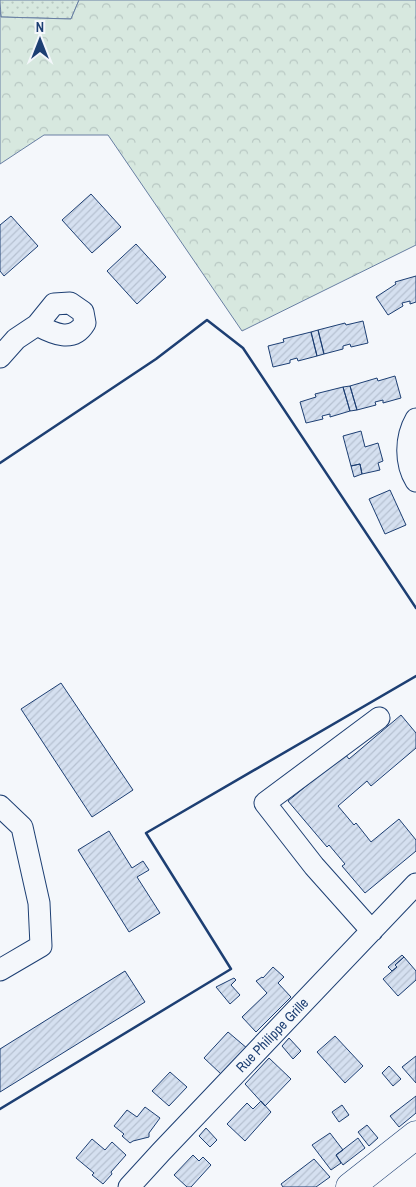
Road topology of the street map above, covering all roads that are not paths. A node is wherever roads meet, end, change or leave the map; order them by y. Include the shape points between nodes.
1 (37, 325) dead end
2 (0, 357) edge
3 (416, 419) edge
4 (416, 481) edge
5 (379, 718) dead end
6 (0, 806) edge
7 (416, 884) edge
8 (372, 930) junction
9 (0, 970) edge
10 (416, 1135) edge
11 (129, 1187) edge
12 (350, 1187) edge

1 - 2 street via 16,339
3 - 4 street via 411,428 407,453
5 - 8 street via 265,803 314,866
6 - 9 street via 22,827 39,903 41,946
7 - 8 street, Rue Philippe Grille
8 - 11 street, Rue Philippe Grille
10 - 12 main road

